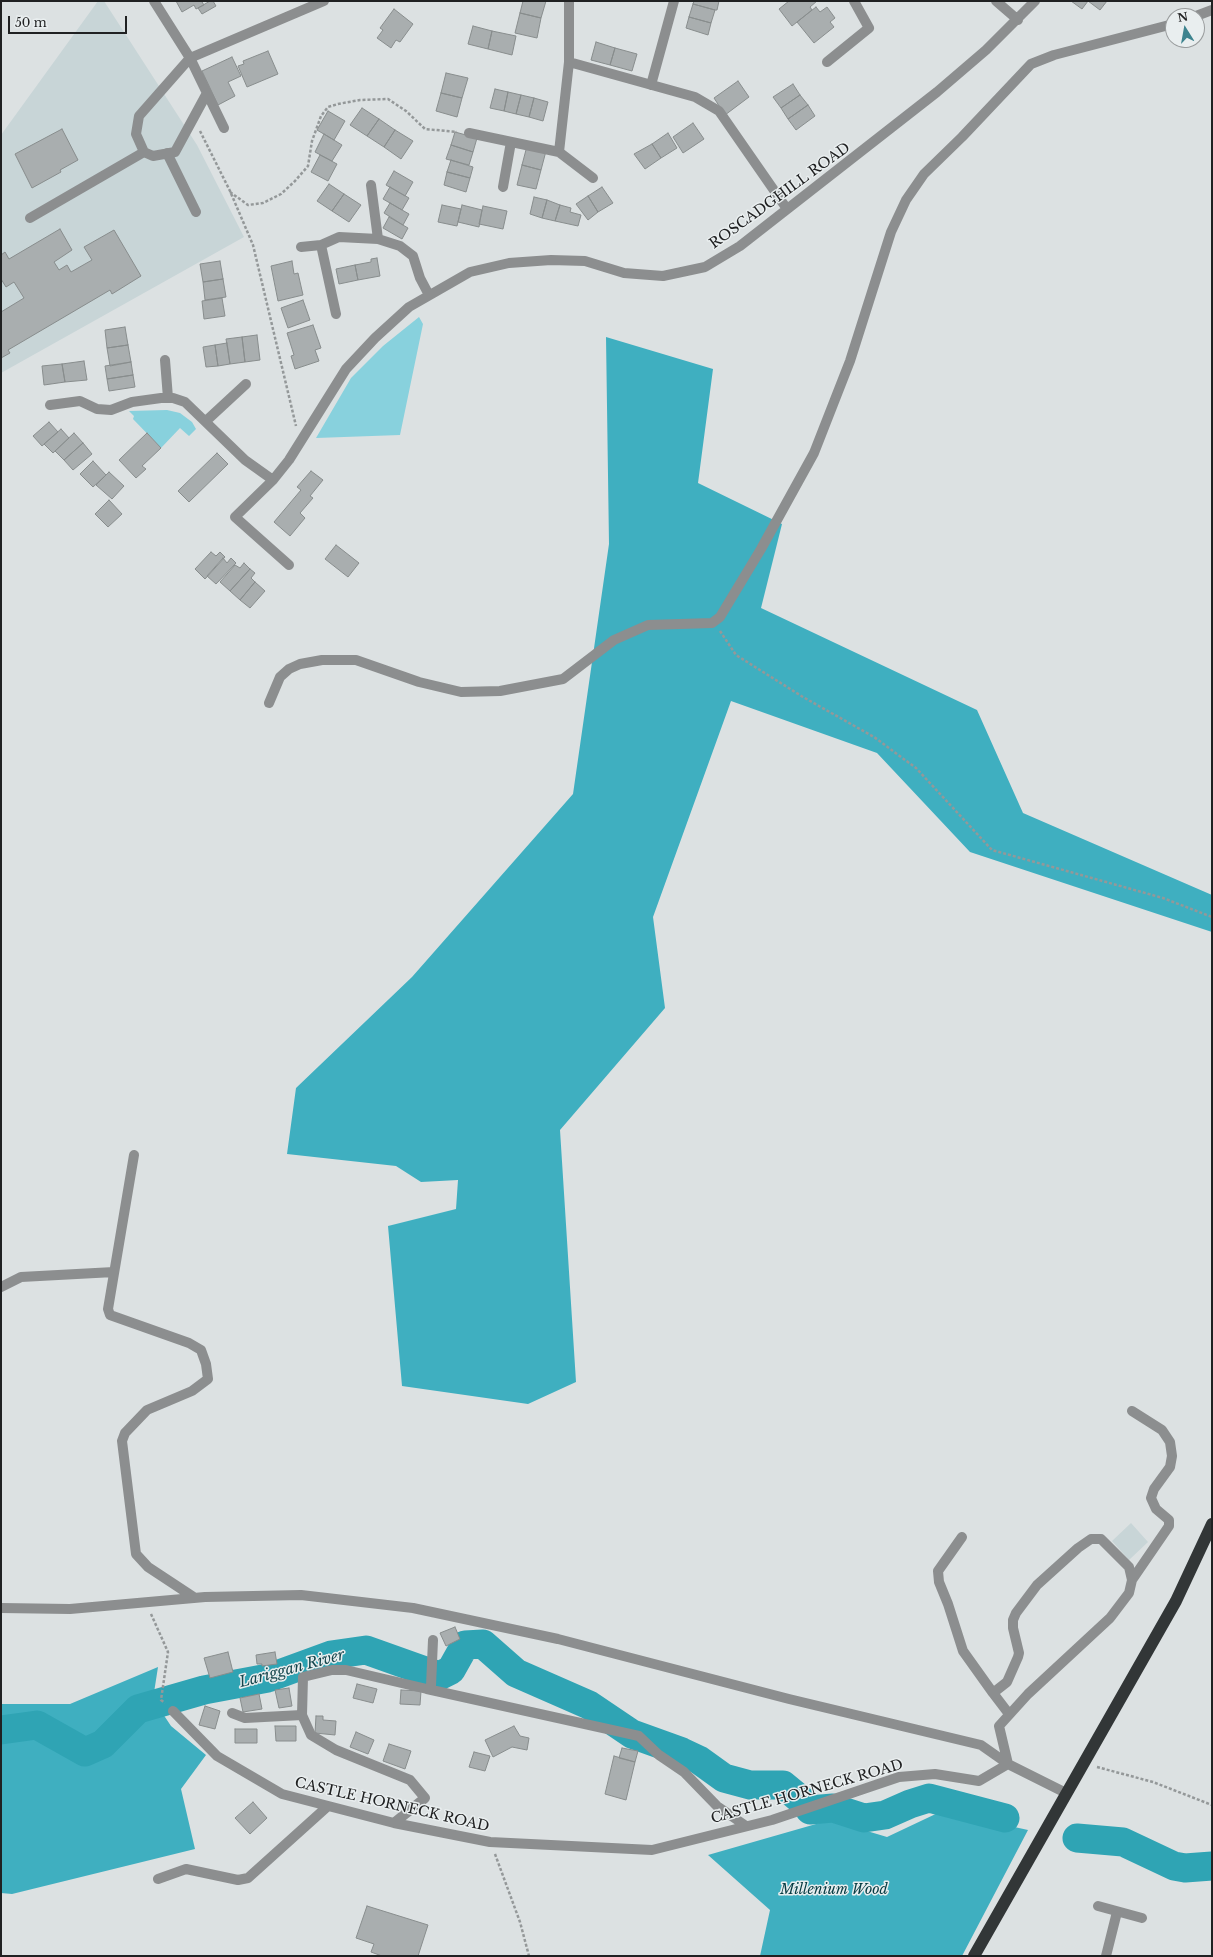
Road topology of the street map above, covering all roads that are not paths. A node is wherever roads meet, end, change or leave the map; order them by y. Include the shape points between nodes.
1 (154, 1) edge
2 (324, 1) edge
3 (569, 1) edge
4 (674, 1) edge
5 (854, 1) edge
6 (996, 1) edge
7 (1035, 1) edge
8 (1018, 20) junction
9 (1165, 26) edge
10 (190, 58) junction
11 (569, 62) junction
12 (826, 62) dead end
13 (651, 85) junction
14 (207, 93) junction
15 (224, 128) dead end
16 (469, 133) road end
17 (510, 142) junction
18 (144, 152) junction
19 (559, 152) junction
20 (167, 153) junction
21 (593, 178) dead end
22 (371, 185) dead end
23 (503, 187) dead end
24 (787, 209) junction
25 (196, 212) dead end
26 (30, 218) dead end
27 (378, 239) junction
28 (321, 245) junction
29 (301, 247) dead end
30 (428, 295) junction
31 (336, 314) dead end
32 (165, 360) dead end
33 (246, 384) dead end
34 (168, 398) junction
35 (50, 405) dead end
36 (206, 420) junction
37 (273, 480) junction
38 (289, 565) dead end
39 (269, 703) dead end
40 (134, 1155) dead end
41 (114, 1272) junction
42 (1, 1287) edge
43 (1132, 1411) dead end
44 (1212, 1524) edge
45 (962, 1537) dead end
46 (1132, 1580) junction
47 (195, 1598) junction
48 (1, 1608) edge
49 (433, 1640) dead end
50 (429, 1688) junction
51 (994, 1693) junction
52 (173, 1711) dead end
53 (232, 1713) dead end
54 (1009, 1714) junction
55 (302, 1715) junction
56 (1008, 1764) junction
57 (1066, 1793) junction
58 (328, 1806) junction
59 (394, 1822) junction
60 (746, 1826) junction
61 (158, 1879) dead end
62 (1098, 1906) dead end
63 (1118, 1912) junction
64 (1142, 1918) dead end
65 (974, 1956) edge
66 (1106, 1956) edge

1 - 10 street
2 - 10 street
3 - 11 street
4 - 13 street
5 - 12 street via 869,28
6 - 8 street
7 - 8 street, ROSCADGHILL ROAD
8 - 24 street, ROSCADGHILL ROAD via 937,92
9 - 39 street via 1054,55 1031,64 924,174 906,200 891,232 850,361 814,453 720,617 712,623 648,625 614,640 563,679 500,691 461,692 420,682 356,660 322,660 300,664 280,677
10 - 14 street
10 - 18 street via 139,116 136,134
11 - 13 street
11 - 19 street
13 - 24 street via 695,97 719,112
14 - 15 street
14 - 20 street via 175,152
16 - 17 street
17 - 19 street
17 - 23 street
18 - 20 street via 153,156
18 - 26 street
19 - 21 street
20 - 25 street
22 - 27 street
24 - 30 street, ROSCADGHILL ROAD via 740,246 705,267 685,272 664,276 624,273 585,261 509,263 470,272
27 - 28 street via 338,237
27 - 30 street via 400,246 413,256
28 - 29 street
28 - 31 street
30 - 37 street, ROSCADGHILL ROAD via 409,307 346,369 289,460
32 - 34 street
33 - 36 street
34 - 35 street via 132,402 111,410 97,409 80,401
34 - 36 street via 185,402
36 - 37 street via 245,460
37 - 38 street, ROSCADGHILL ROAD via 235,517
40 - 41 street
41 - 42 street via 21,1277
41 - 47 street via 108,1309 110,1315 189,1343 201,1350 206,1364 208,1379 192,1391 147,1410 125,1433 122,1440 136,1554 148,1567
43 - 46 street via 1162,1430 1170,1442 1172,1456 1170,1467 1154,1489 1151,1498 1156,1509 1169,1520 1169,1526
44 - 57 highway via 1176,1601
45 - 51 street via 938,1571 939,1582 963,1651
46 - 51 street via 1129,1567 1106,1543 1096,1538 1084,1543 1037,1585 1016,1614 1013,1628 1018,1657 1007,1682
46 - 54 street via 1128,1593 1110,1618
47 - 48 street via 70,1609
47 - 56 street via 301,1595 413,1608 558,1639 789,1699 981,1745
49 - 50 street
50 - 55 street via 346,1670 317,1673 303,1676
50 - 60 street via 639,1736 684,1772 717,1806
51 - 54 street
52 - 58 street, CASTLE HORNECK ROAD via 217,1756 282,1794
53 - 55 street via 245,1718
54 - 56 street via 999,1726
55 - 59 street via 311,1735 336,1750 410,1780 426,1798
56 - 57 street
56 - 60 street, CASTLE HORNECK ROAD via 979,1781 935,1774 899,1777 772,1820
57 - 65 highway
58 - 59 street, CASTLE HORNECK ROAD
58 - 61 street via 248,1878 238,1880 186,1869
59 - 60 street, CASTLE HORNECK ROAD via 490,1842 652,1850
62 - 63 street
63 - 64 street
63 - 66 street

